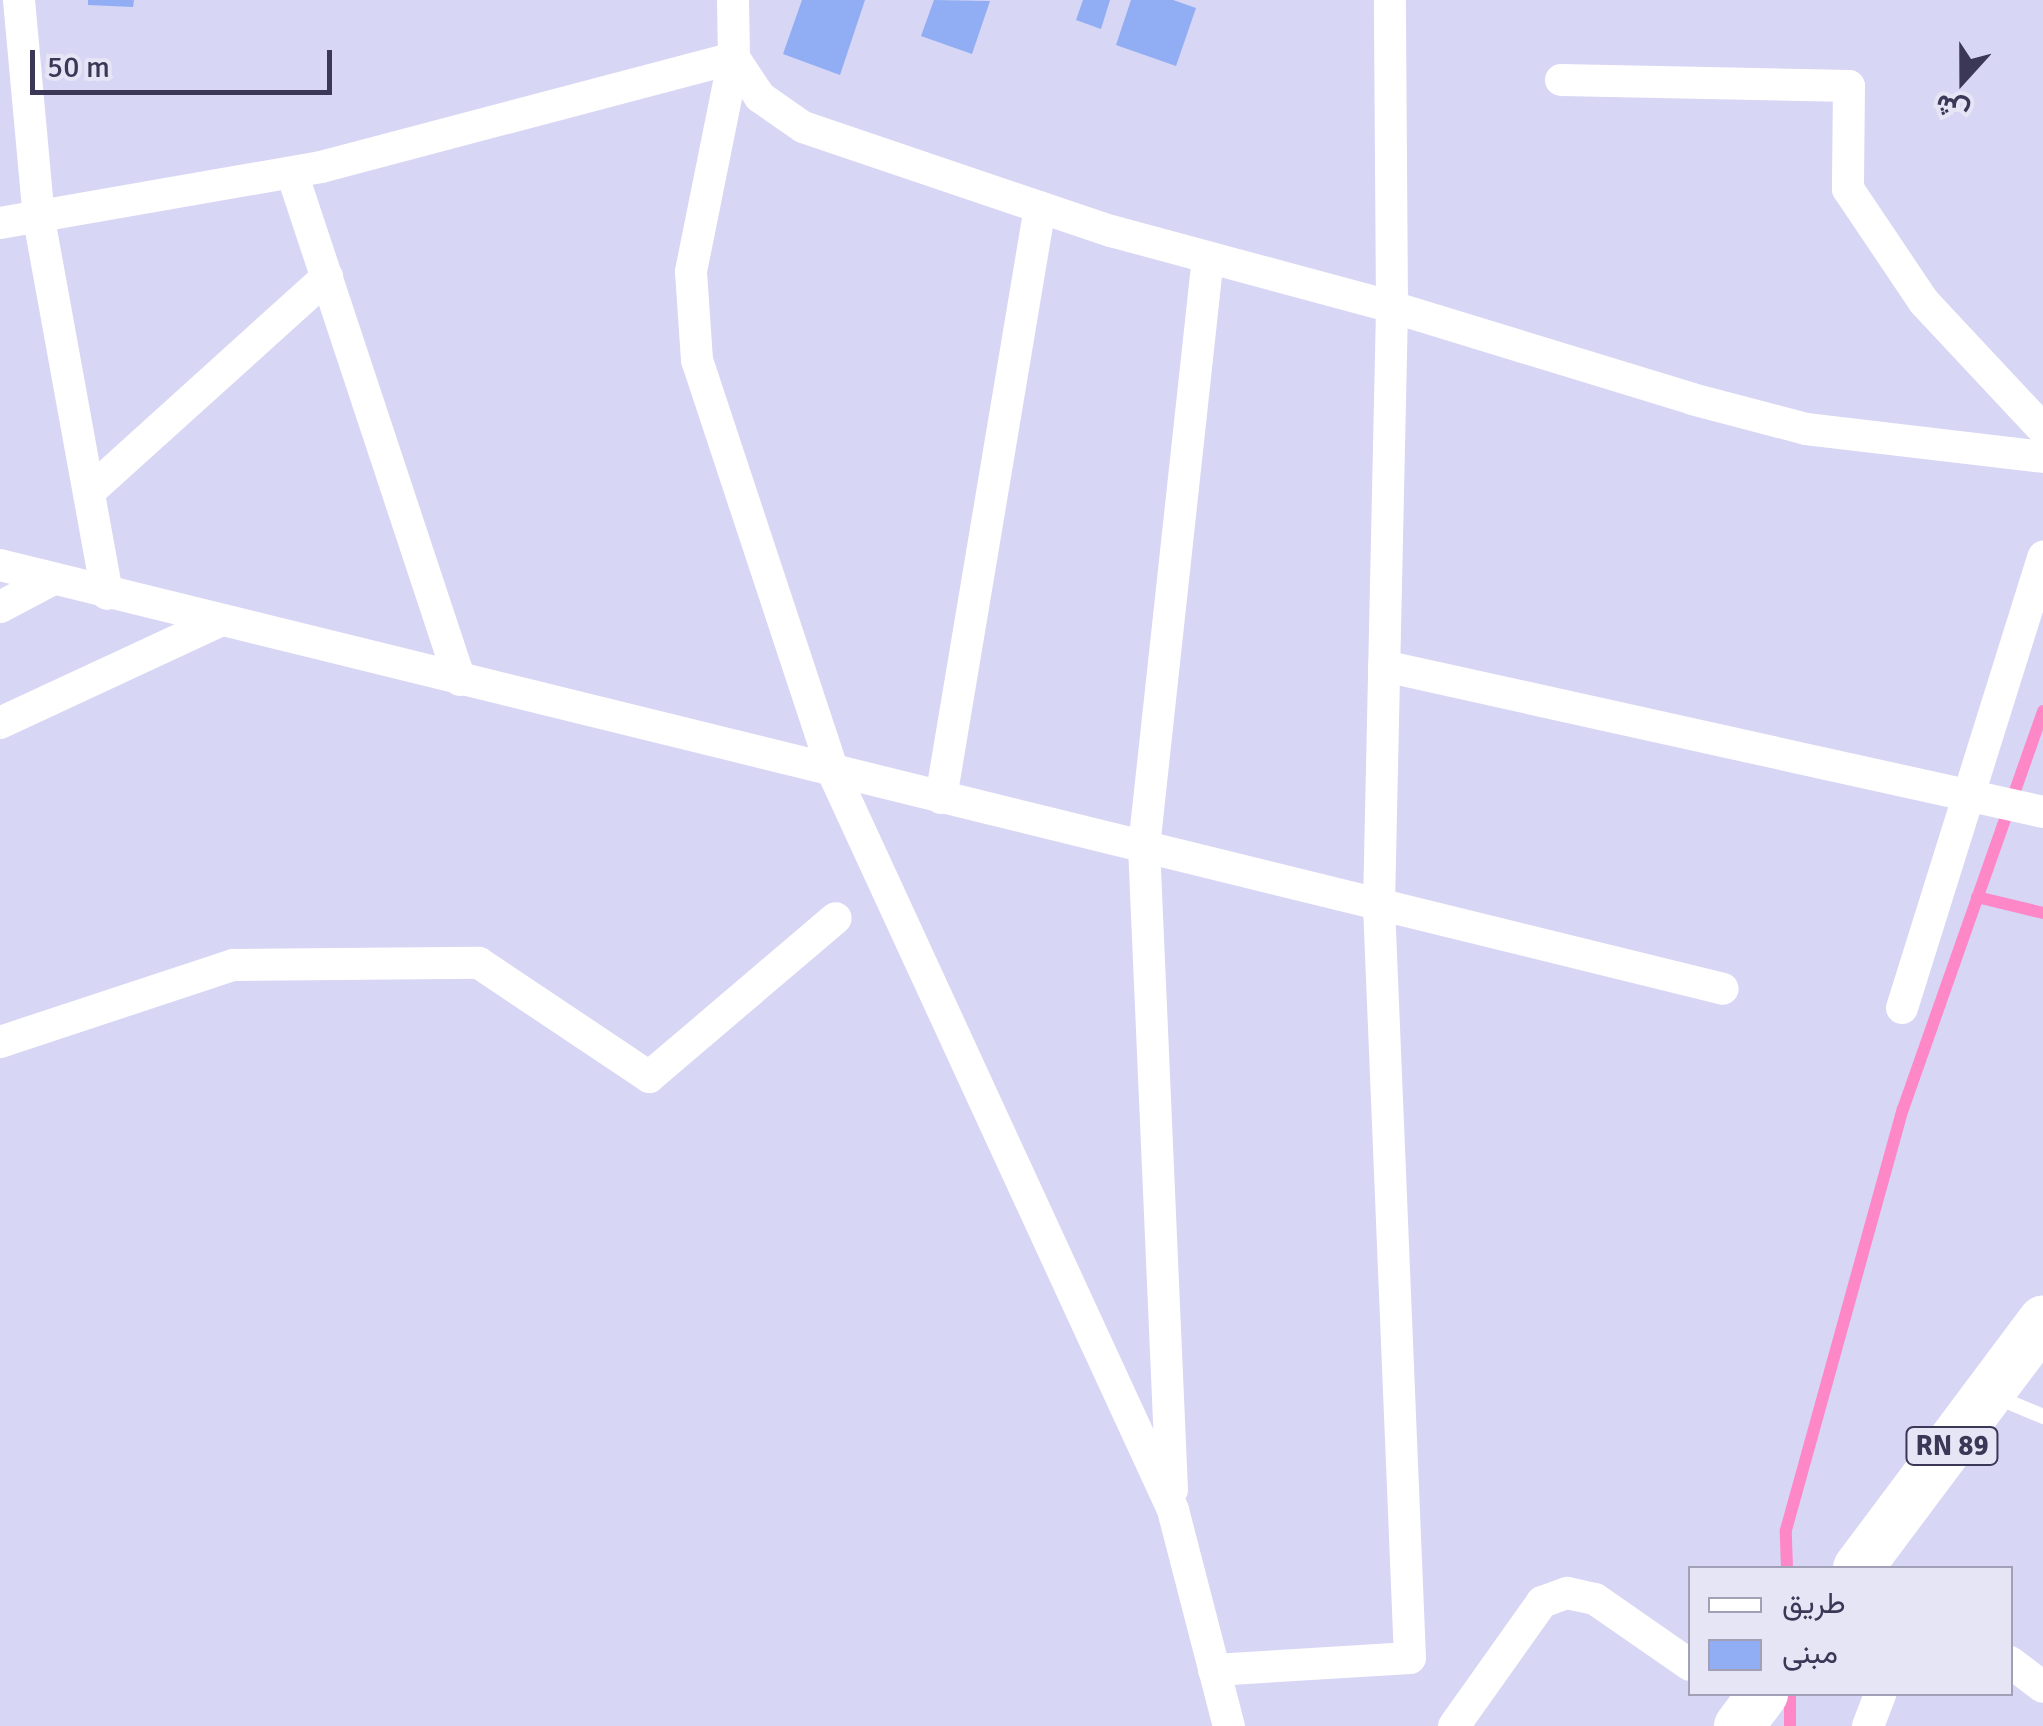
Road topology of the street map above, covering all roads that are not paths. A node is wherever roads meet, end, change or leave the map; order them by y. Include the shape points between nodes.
1 (19, 0) edge
2 (733, 0) edge
3 (1390, 0) edge
4 (734, 58) junction
5 (1560, 80) dead end
6 (292, 173) junction
7 (1040, 207) junction
8 (39, 219) junction
9 (0, 223) edge
10 (1208, 257) junction
11 (327, 277) junction
12 (1392, 307) junction
13 (2043, 429) edge
14 (2043, 457) edge
15 (88, 492) junction
16 (2043, 557) edge
17 (0, 565) edge
18 (53, 580) junction
19 (107, 594) junction
20 (0, 607) edge
21 (220, 621) junction
22 (1384, 666) junction
23 (460, 680) junction
24 (0, 723) edge
25 (833, 772) junction
26 (1970, 796) junction
27 (941, 798) junction
28 (2043, 812) edge
29 (1144, 848) junction
30 (1379, 905) junction
31 (836, 918) dead end
32 (1723, 989) dead end
33 (1902, 1008) dead end
34 (0, 1042) edge
35 (2043, 1321) edge
36 (1992, 1395) junction
37 (2043, 1416) edge
38 (1172, 1510) junction
39 (1871, 1564) edge
40 (2013, 1664) edge
41 (1688, 1665) edge
42 (1214, 1670) junction
43 (2043, 1687) edge
44 (1879, 1696) edge
45 (1229, 1726) edge
46 (1454, 1726) edge
47 (1868, 1726) edge

1 - 8 street
2 - 4 street
3 - 12 street
4 - 6 street
4 - 7 street via 760,97 802,128
4 - 25 street via 690,272 696,360
5 - 13 street via 1850,86 1848,189 1924,302
6 - 8 street
6 - 11 street
7 - 10 street
7 - 27 street
8 - 9 street
8 - 15 street
10 - 12 street
10 - 29 street
11 - 15 street
11 - 23 street
12 - 14 street via 1522,352 1806,429
12 - 22 street
15 - 19 street
16 - 26 street
17 - 18 street
18 - 19 street
18 - 20 street
19 - 21 street
21 - 23 street
21 - 24 street
22 - 26 street
22 - 30 street
23 - 25 street
25 - 27 street
25 - 38 street
26 - 28 street
26 - 33 street
27 - 29 street
29 - 30 street
29 - 38 street
30 - 32 street
30 - 42 street via 1410,1658
31 - 34 street via 649,1077 480,963 234,966
35 - 36 main road, RN 89
36 - 37 lane
36 - 39 main road, RN 89
38 - 42 street
40 - 43 street
41 - 46 street via 1595,1599 1567,1594 1542,1602
42 - 45 street
44 - 47 street

